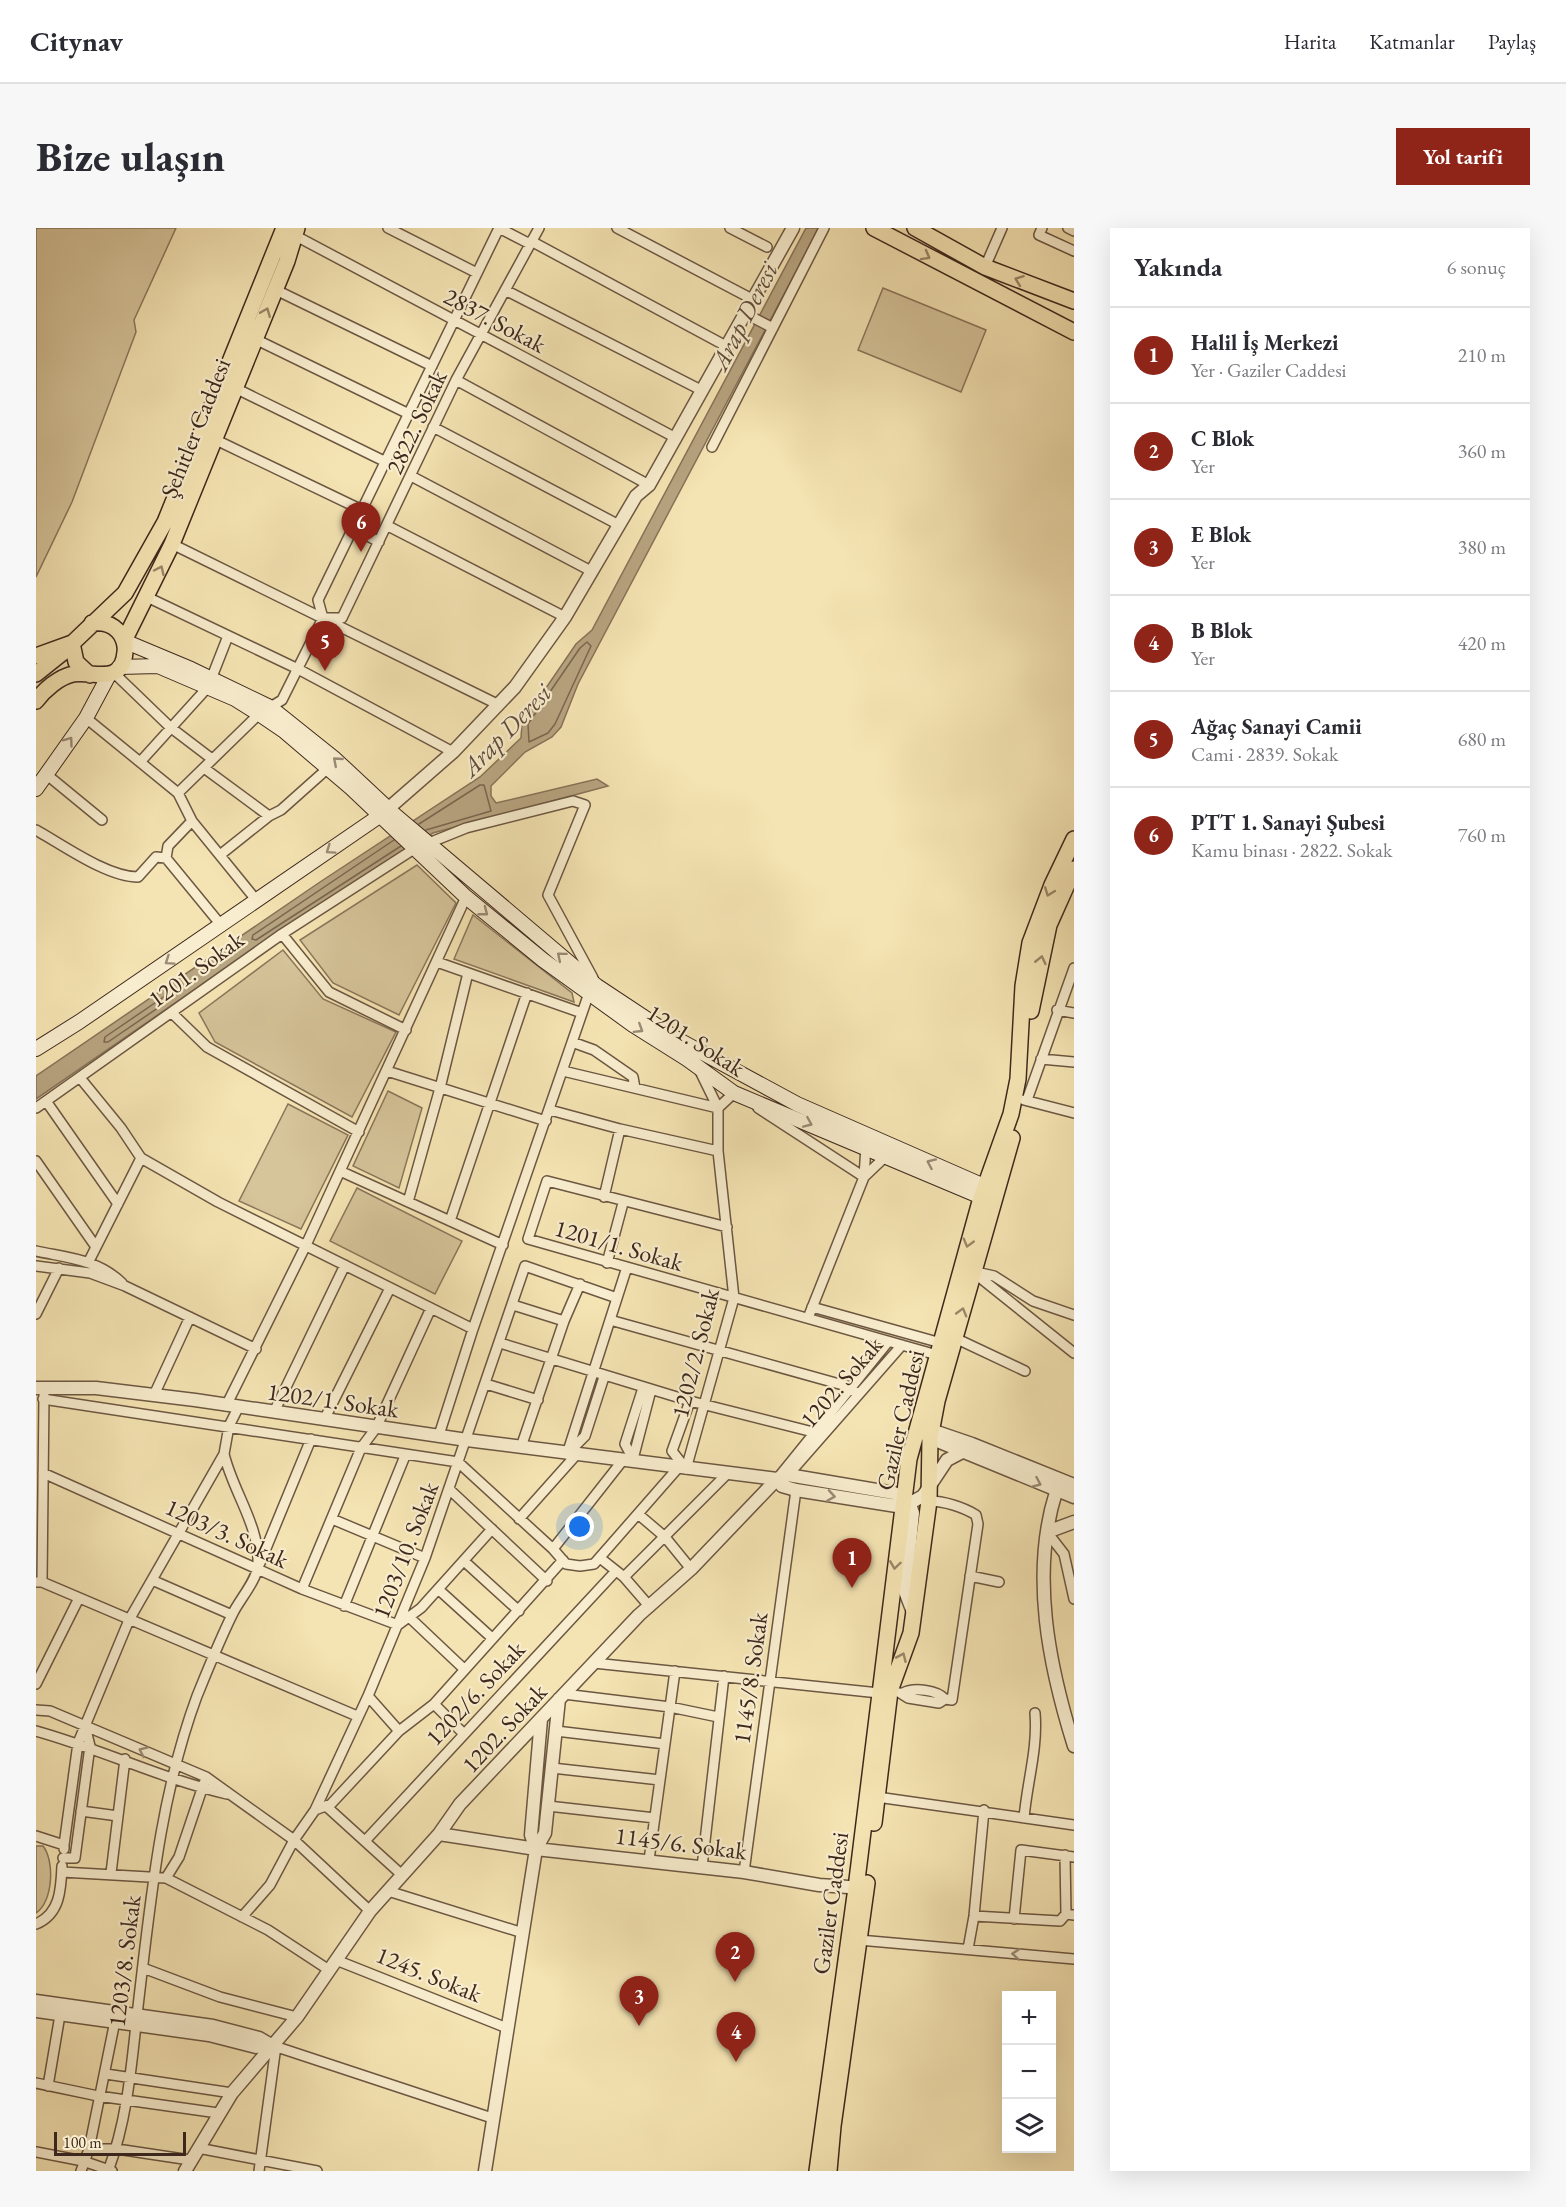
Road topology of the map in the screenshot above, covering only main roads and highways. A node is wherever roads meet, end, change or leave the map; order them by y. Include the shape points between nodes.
1 (874, 228) edge
2 (915, 228) edge
3 (294, 230) edge
4 (1074, 301) edge
5 (1074, 332) edge
6 (92, 623) junction
7 (124, 640) junction
8 (72, 643) junction
9 (36, 656) edge
10 (114, 671) junction
11 (36, 674) edge
12 (90, 675) junction
13 (209, 683) junction
14 (39, 695) edge
15 (265, 710) junction
16 (36, 789) edge
17 (387, 816) junction
18 (1074, 839) edge
19 (418, 843) junction
20 (1074, 869) edge
21 (593, 989) junction
22 (36, 1049) edge
23 (734, 1093) junction
24 (797, 1104) junction
25 (867, 1142) junction
26 (989, 1193) junction
27 (944, 1345) junction
28 (925, 1433) junction
29 (891, 1693) junction
30 (859, 1892) junction
31 (817, 2171) edge
32 (829, 2171) edge

1 -> 5 main road
4 -> 2 main road via 985,267
3 - 6 main road, Şehitler Caddesi via 165,522 125,593
7 -> 3 main road, Şehitler Caddesi via 172,544 276,290
6 - 7 main road via 108,624
6 - 8 main road, Şehitler Caddesi
7 - 10 main road, Şehitler Caddesi via 124,659
7 - 13 main road
8 - 9 main road
8 - 11 main road, Şehitler Caddesi
8 - 12 main road via 76,662
10 - 12 main road
10 - 13 main road via 158,666
16 -> 10 main road
12 - 14 main road via 70,675
13 - 15 main road
15 - 17 main road via 327,769
17 -> 15 main road via 335,759
17 - 19 main road
17 -> 22 main road
18 -> 26 main road, Gaziler Caddesi via 1030,943 1023,986 1018,1079
21 -> 19 main road, 1201. Sokak
19 -> 21 main road, 1201. Sokak via 466,897
26 -> 20 main road, Gaziler Caddesi via 1025,1100 1032,997 1049,925
21 -> 23 main road, 1201. Sokak
21 - 24 main road, 1201. Sokak
23 - 24 main road via 792,1109
23 -> 25 main road, 1201. Sokak
24 - 25 main road, 1201. Sokak
26 -> 25 main road, 1201. Sokak
25 - 26 main road, 1201. Sokak via 885,1157
26 -> 27 main road, Gaziler Caddesi
27 -> 26 main road, Gaziler Caddesi via 973,1272
27 - 28 main road, Gaziler Caddesi
27 - 28 main road, Gaziler Caddesi via 931,1377
28 -> 29 main road, Gaziler Caddesi via 906,1502
29 -> 28 main road, Gaziler Caddesi via 911,1633 928,1495
29 - 30 main road, Gaziler Caddesi
29 - 30 main road, Gaziler Caddesi
30 - 31 main road, Gaziler Caddesi
30 - 32 main road, Gaziler Caddesi via 859,1940

